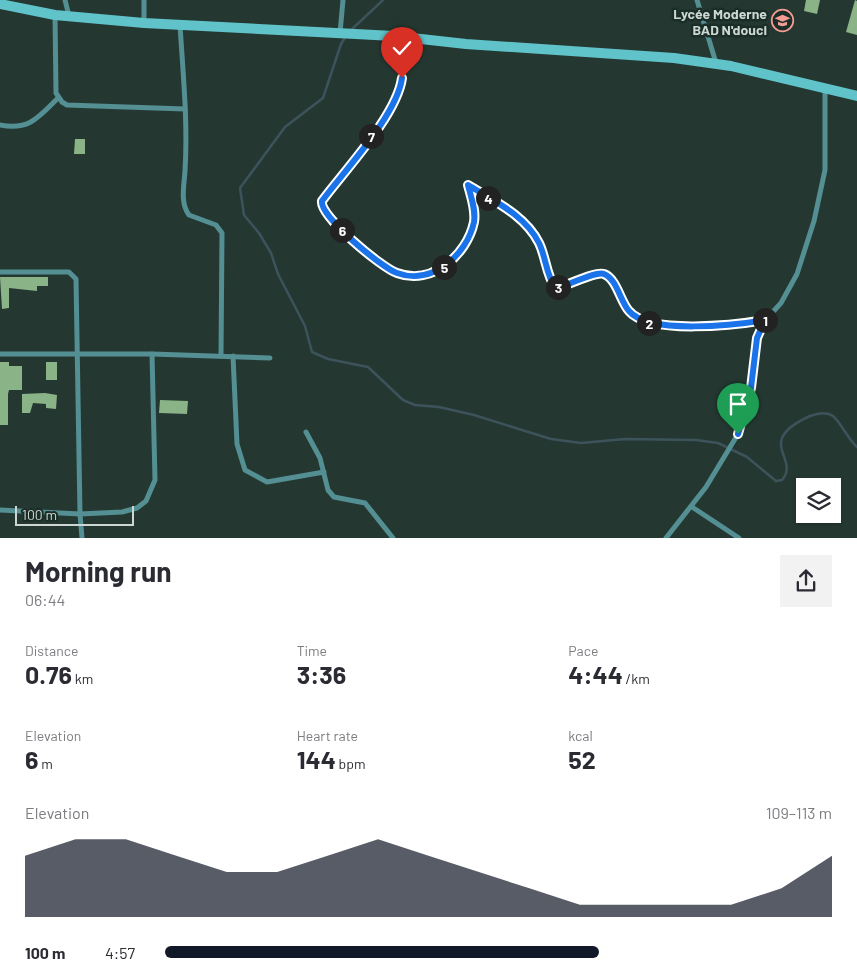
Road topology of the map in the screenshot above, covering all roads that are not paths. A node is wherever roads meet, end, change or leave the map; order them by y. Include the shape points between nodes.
1 (65, 0) edge
2 (144, 0) edge
3 (343, 0) edge
4 (697, 0) edge
5 (0, 4) edge
6 (55, 15) junction
7 (69, 16) junction
8 (144, 23) junction
9 (180, 25) junction
10 (340, 33) junction
11 (394, 36) junction
12 (716, 64) junction
13 (825, 88) junction
14 (857, 96) edge
15 (58, 98) junction
16 (185, 109) junction
17 (0, 125) edge
18 (0, 272) edge
19 (765, 320) junction
20 (0, 354) edge
21 (77, 354) junction
22 (152, 354) junction
23 (221, 356) junction
24 (233, 356) junction
25 (270, 358) dead end
26 (306, 432) dead end
27 (324, 472) junction
28 (692, 507) junction
29 (0, 510) edge
30 (80, 514) junction
31 (82, 538) edge
32 (393, 538) edge
33 (666, 538) edge
34 (739, 538) edge

1 - 7 street
2 - 8 street
3 - 10 street
4 - 12 street
5 - 6 street
6 - 7 street
6 - 15 street
7 - 8 street
8 - 9 street
9 - 10 street
9 - 16 street
10 - 11 street
11 - 12 street
11 - 19 street via 402,78 396,98 321,204 332,220 379,262 398,274 408,275 430,273 454,260 469,238 474,221 468,185 516,215 527,227 540,245 555,287 597,273 605,274 628,311 652,324 724,326
12 - 13 street
13 - 14 street
13 - 19 street via 825,170 814,221 797,274 781,303
15 - 16 street via 68,105
15 - 17 street via 32,123 13,128
16 - 23 street via 185,210 189,216 216,225 222,233
18 - 21 street via 73,274 76,279
19 - 28 street via 757,338 751,388 738,434
20 - 21 street
21 - 22 street
21 - 30 street
22 - 23 street
22 - 30 street via 155,480 152,490 137,508
23 - 24 street
24 - 25 street
24 - 27 street via 236,444 245,470 266,482
26 - 27 street
27 - 32 street via 328,490 334,496 365,503
28 - 33 street
28 - 34 street
29 - 30 street
30 - 31 street

